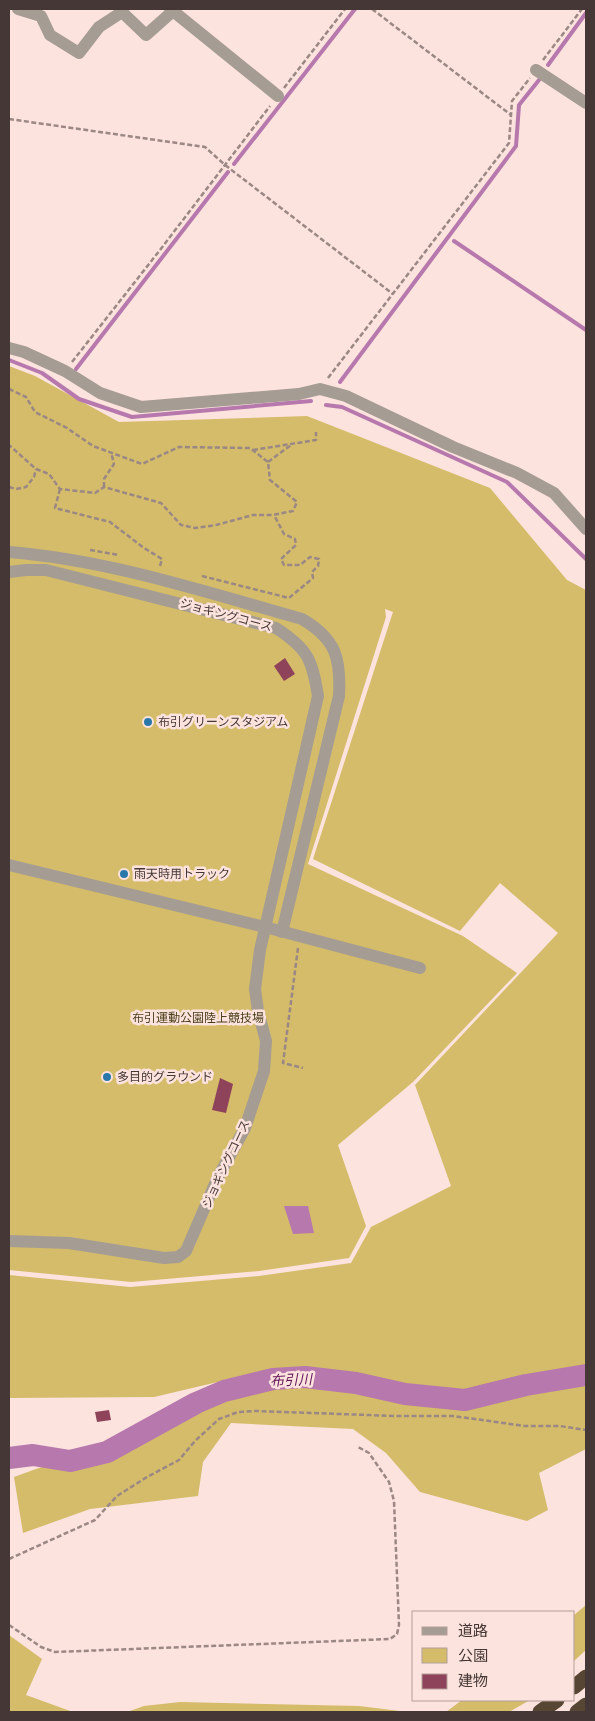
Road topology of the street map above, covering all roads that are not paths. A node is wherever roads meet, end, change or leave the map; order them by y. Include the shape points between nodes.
1 (18, 9) edge
2 (172, 10) edge
3 (536, 70) road end
4 (278, 96) dead end
5 (586, 103) edge
6 (9, 348) edge
7 (586, 529) edge
8 (9, 552) edge
9 (9, 572) edge
10 (9, 866) edge
11 (265, 927) junction
12 (282, 932) junction
13 (420, 968) dead end
14 (9, 1241) edge
15 (586, 1677) edge
16 (575, 1686) edge
17 (556, 1701) edge
18 (586, 1705) edge
19 (540, 1712) edge
20 (577, 1712) edge

1 - 2 street via 42,16 50,35 79,52 99,27 122,12 146,35
2 - 4 street
3 - 5 street
6 - 7 street via 24,352 100,392 141,407 299,394 320,389 346,396 554,493
8 - 12 street via 90,562 302,619 317,628 331,646 339,665 338,696
9 - 11 street, ジョギングコース via 46,570 276,628 296,640 308,655 318,696
10 - 11 street
11 - 12 street
11 - 14 street, ジョギングコース via 255,989 266,1041 264,1070 245,1128 217,1179 186,1252 178,1257 164,1258 69,1243
12 - 13 street
15 - 16 highway
17 - 19 highway
18 - 20 highway

